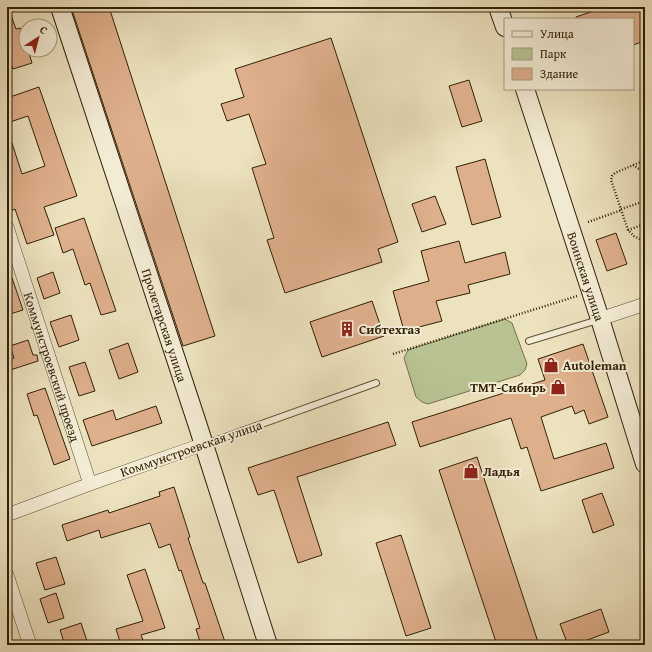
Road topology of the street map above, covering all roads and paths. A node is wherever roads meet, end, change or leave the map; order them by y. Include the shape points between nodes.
1 (60, 7) edge
2 (498, 7) edge
3 (504, 24) edge
4 (525, 90) edge
5 (645, 160) edge
6 (633, 165) junction
7 (645, 173) edge
8 (645, 201) edge
9 (621, 210) junction
10 (588, 222) dead end
11 (645, 224) edge
12 (7, 227) edge
13 (628, 230) junction
14 (645, 242) edge
15 (591, 292) junction
16 (645, 304) edge
17 (600, 319) junction
18 (529, 342) dead end
19 (393, 354) dead end
20 (376, 383) dead end
21 (204, 444) junction
22 (645, 464) edge
23 (90, 484) junction
24 (7, 515) edge
25 (7, 575) edge
26 (30, 645) edge
27 (268, 645) edge

1 - 21 street, Пролетарская улица
2 - 3 street
4 - 15 street, Воинская улица
5 - 6 path
6 - 7 path
6 - 9 path via 612,176
8 - 9 path
9 - 10 path
9 - 13 path
11 - 13 path
12 - 23 street, Коммунстроевский проезд
13 - 14 path
15 - 17 street, Воинская улица
15 - 19 path
16 - 17 street
17 - 18 lane
17 - 22 street, Воинская улица
20 - 21 lane, Коммунстроевская улица
21 - 23 street, Коммунстроевская улица
21 - 27 street, Пролетарская улица
23 - 24 street, Коммунстроевская улица
25 - 26 street

